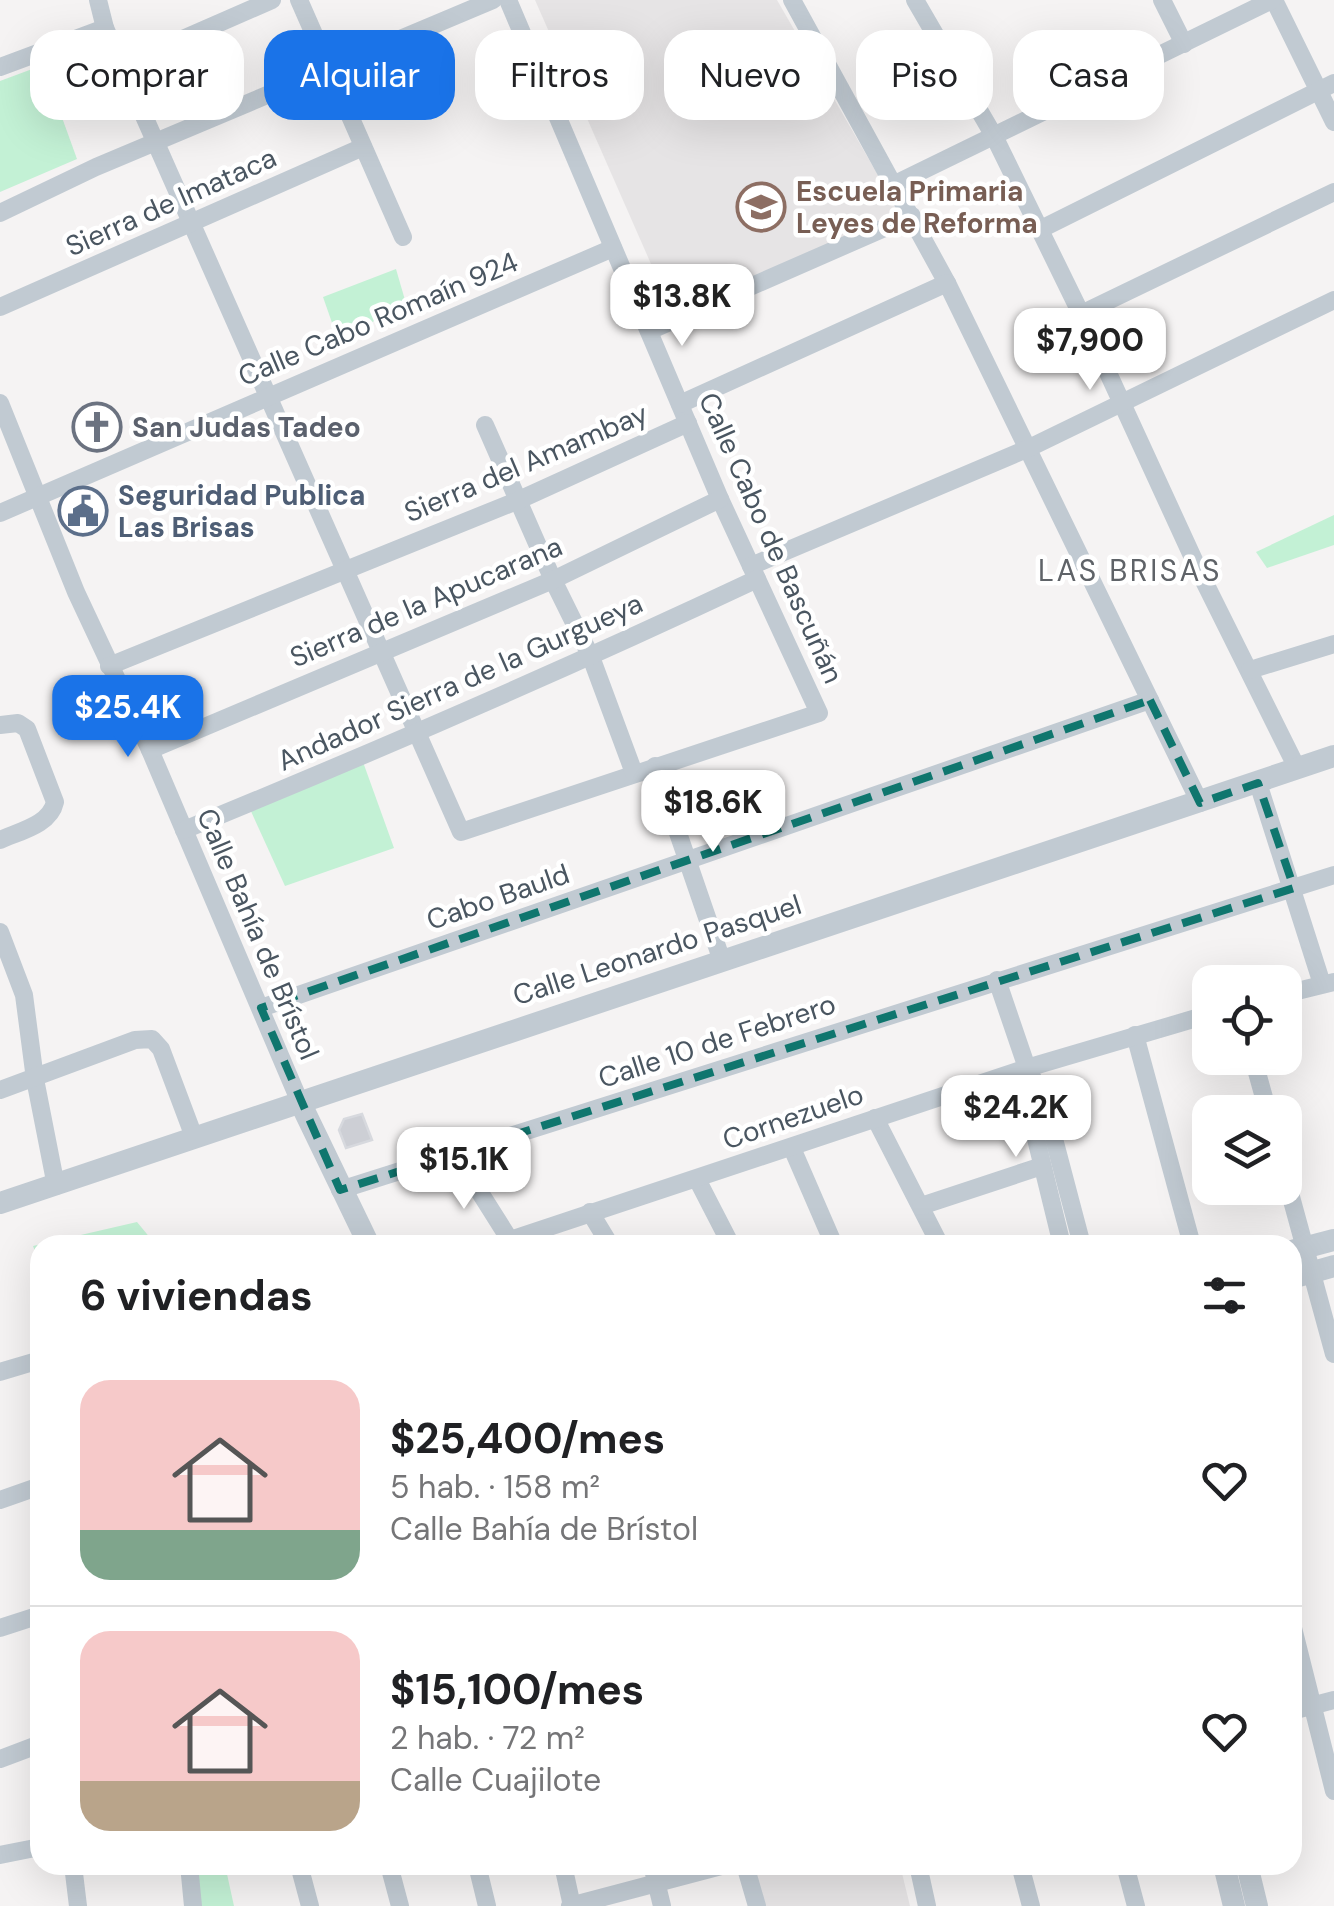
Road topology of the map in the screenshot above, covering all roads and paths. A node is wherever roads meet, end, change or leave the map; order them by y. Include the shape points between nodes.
1 (98, 0) edge
2 (272, 0) edge
3 (298, 0) edge
4 (493, 0) edge
5 (508, 0) edge
6 (792, 0) edge
7 (916, 0) edge
8 (1162, 0) edge
9 (1273, 0) edge
10 (104, 28) joint
11 (203, 30) edge
12 (312, 30) edge
13 (421, 30) edge
14 (1184, 44) junction
15 (0, 67) edge
16 (1326, 87) edge
17 (264, 97) edge
18 (147, 120) edge
19 (351, 120) edge
20 (1334, 122) edge
21 (994, 136) junction
22 (158, 143) junction
23 (363, 148) junction
24 (895, 184) junction
25 (1334, 192) edge
26 (0, 212) edge
27 (912, 216) junction
28 (193, 224) junction
29 (1039, 230) junction
30 (403, 237) dead end
31 (613, 248) junction
32 (947, 283) junction
33 (1334, 300) edge
34 (0, 306) edge
35 (1081, 314) junction
36 (649, 332) junction
37 (267, 398) junction
38 (0, 403) edge
39 (1120, 403) junction
40 (680, 404) junction
41 (688, 423) junction
42 (485, 425) dead end
43 (1029, 448) junction
44 (38, 498) junction
45 (720, 499) junction
46 (519, 500) junction
47 (0, 513) edge
48 (343, 570) junction
49 (754, 572) junction
50 (553, 580) junction
51 (1334, 644) edge
52 (378, 652) junction
53 (591, 657) junction
54 (108, 666) junction
55 (1250, 670) junction
56 (1150, 700) junction
57 (9, 724) edge
58 (416, 734) junction
59 (150, 750) junction
60 (1334, 756) edge
61 (655, 766) junction
62 (1297, 768) junction
63 (634, 773) junction
64 (1258, 782) junction
65 (1200, 803) junction
66 (184, 830) junction
67 (0, 840) edge
68 (690, 861) junction
69 (1334, 875) edge
70 (1294, 888) junction
71 (0, 932) edge
72 (722, 961) junction
73 (997, 980) junction
74 (1328, 983) edge
75 (1302, 990) edge
76 (261, 1008) junction
77 (1192, 1019) edge
78 (1134, 1034) junction
79 (1027, 1068) junction
80 (35, 1079) junction
81 (0, 1090) edge
82 (299, 1100) junction
83 (874, 1118) junction
84 (194, 1137) junction
85 (792, 1148) junction
86 (454, 1153) junction
87 (1042, 1166) junction
88 (697, 1179) junction
89 (56, 1186) junction
90 (340, 1190) junction
91 (0, 1203) edge
92 (1291, 1205) edge
93 (920, 1206) junction
94 (590, 1212) junction
95 (364, 1235) edge
96 (507, 1235) edge
97 (532, 1235) edge
98 (604, 1235) edge
99 (726, 1235) edge
100 (830, 1235) edge
101 (935, 1235) edge
102 (1059, 1235) edge
103 (1079, 1235) edge
104 (1189, 1235) edge
105 (1296, 1235) edge
106 (1334, 1240) edge
107 (1302, 1249) edge
108 (1313, 1272) edge
109 (1334, 1354) edge
110 (30, 1363) edge
111 (0, 1372) edge
112 (30, 1490) edge
113 (0, 1500) edge
114 (30, 1618) edge
115 (0, 1628) edge
116 (1302, 1661) edge
117 (1334, 1700) edge
118 (1314, 1706) junction
119 (1302, 1709) edge
120 (30, 1748) edge
121 (0, 1759) edge
122 (1334, 1791) edge
123 (30, 1850) edge
124 (0, 1855) edge
125 (73, 1875) edge
126 (190, 1875) edge
127 (302, 1875) edge
128 (392, 1875) edge
129 (479, 1875) edge
130 (564, 1875) edge
131 (654, 1875) edge
132 (690, 1875) edge
133 (748, 1875) edge
134 (920, 1875) edge
135 (1023, 1875) edge
136 (1128, 1875) edge
137 (1226, 1875) edge
138 (1249, 1875) edge
139 (656, 1885) junction
140 (78, 1906) edge
141 (193, 1906) edge
142 (310, 1906) edge
143 (400, 1906) edge
144 (486, 1906) edge
145 (572, 1906) edge
146 (662, 1906) edge
147 (757, 1906) edge
148 (928, 1906) edge
149 (1031, 1906) edge
150 (1136, 1906) edge
151 (1234, 1906) edge
152 (1257, 1906) edge

1 - 10 street
2 - 11 street
3 - 12 street
4 - 13 street
5 - 31 street, Calle Cabo de Bascuñán
6 - 24 street
7 - 21 street
8 - 14 street
9 - 14 street
9 - 16 street
10 - 15 street
14 - 21 street
16 - 20 street
16 - 29 street
17 - 22 street
18 - 22 street
19 - 23 street
21 - 24 street
21 - 29 street
22 - 26 street
22 - 28 street
23 - 28 street, Sierra de Imataca
23 - 30 street
24 - 27 street
25 - 35 street
27 - 32 street
27 - 36 street
28 - 34 street, Sierra de Imataca
28 - 37 street
29 - 35 street
31 - 36 street, Calle Cabo de Bascuñán
31 - 37 street, Calle Cabo Romaín 924
32 - 40 street, Sierra del Amambay
32 - 43 street
33 - 39 street, Andador Sierra de la Gurgueya
35 - 39 street
36 - 40 street, Calle Cabo de Bascuñán
37 - 44 street, Calle Cabo Romaín 924
37 - 48 street
38 - 44 street, Calle Bahía de Brístol
39 - 43 street, Andador Sierra de la Gurgueya
39 - 55 street
40 - 41 street, Calle Cabo de Bascuñán
41 - 45 street, Calle Cabo de Bascuñán
41 - 46 street, Sierra del Amambay
42 - 46 street
43 - 49 street, Andador Sierra de la Gurgueya
43 - 56 street
44 - 47 street, Calle Cabo Romaín 924
44 - 54 street, Calle Bahía de Brístol
45 - 49 street, Calle Cabo de Bascuñán
45 - 50 street, Sierra de la Apucarana
46 - 48 street, Sierra del Amambay
46 - 50 street
48 - 52 street
48 - 54 street, Sierra del Amambay
49 - 53 street, Andador Sierra de la Gurgueya
49 - 61 street, Calle Cabo de Bascuñán via 819,713
50 - 52 street, Sierra de la Apucarana
50 - 53 street
51 - 55 street
52 - 58 street
52 - 59 street, Sierra de la Apucarana
53 - 58 street, Andador Sierra de la Gurgueya
53 - 63 street
54 - 59 street, Calle Bahía de Brístol
55 - 62 street
56 - 65 street
56 - 68 street, Cabo Bauld
57 - 67 street via 26,729 55,802 45,820
58 - 63 street via 461,832
58 - 66 street, Andador Sierra de la Gurgueya
59 - 66 street, Calle Bahía de Brístol
60 - 62 street, Calle Leonardo Pasquel
61 - 63 street
61 - 68 street
62 - 64 street, Calle Leonardo Pasquel
64 - 65 street, Calle Leonardo Pasquel
64 - 70 street
65 - 72 street, Calle Leonardo Pasquel
66 - 76 street, Calle Bahía de Brístol
68 - 72 street
68 - 76 street, Cabo Bauld
69 - 70 street, Calle 10 de Febrero
70 - 73 street, Calle 10 de Febrero
70 - 74 street
71 - 80 street via 24,995
72 - 82 street, Calle Leonardo Pasquel
73 - 79 street
73 - 86 street, Calle 10 de Febrero
74 - 75 street
76 - 82 street, Calle Bahía de Brístol
77 - 78 street, Cornezuelo
78 - 79 street, Cornezuelo
78 - 104 street
79 - 83 street, Cornezuelo
79 - 87 street via 1027,1102
79 - 103 street via 1042,1097
80 - 81 street
80 - 84 street via 135,1040 152,1040
80 - 89 street
82 - 84 street, Calle Leonardo Pasquel
82 - 90 street
83 - 85 street, Cornezuelo
83 - 93 street
84 - 89 street, Calle Leonardo Pasquel
85 - 88 street, Cornezuelo
85 - 100 street
86 - 90 street, Calle 10 de Febrero
86 - 96 street
87 - 93 street
87 - 102 street
88 - 94 street, Cornezuelo
88 - 99 street
89 - 91 street, Calle Leonardo Pasquel
90 - 95 street
92 - 105 street
93 - 101 street
94 - 97 street, Cornezuelo
94 - 98 street
106 - 107 street
108 - 109 street
110 - 111 street
112 - 113 street
114 - 115 street
116 - 118 street
117 - 118 street
118 - 119 street
118 - 122 street
120 - 121 street
123 - 124 street
125 - 140 street
126 - 141 street
127 - 142 street
128 - 143 street
129 - 144 street
130 - 145 street
131 - 139 street
132 - 139 street
133 - 147 street
134 - 148 street
135 - 149 street
136 - 150 street
137 - 151 street
138 - 152 street
139 - 145 street
139 - 146 street

